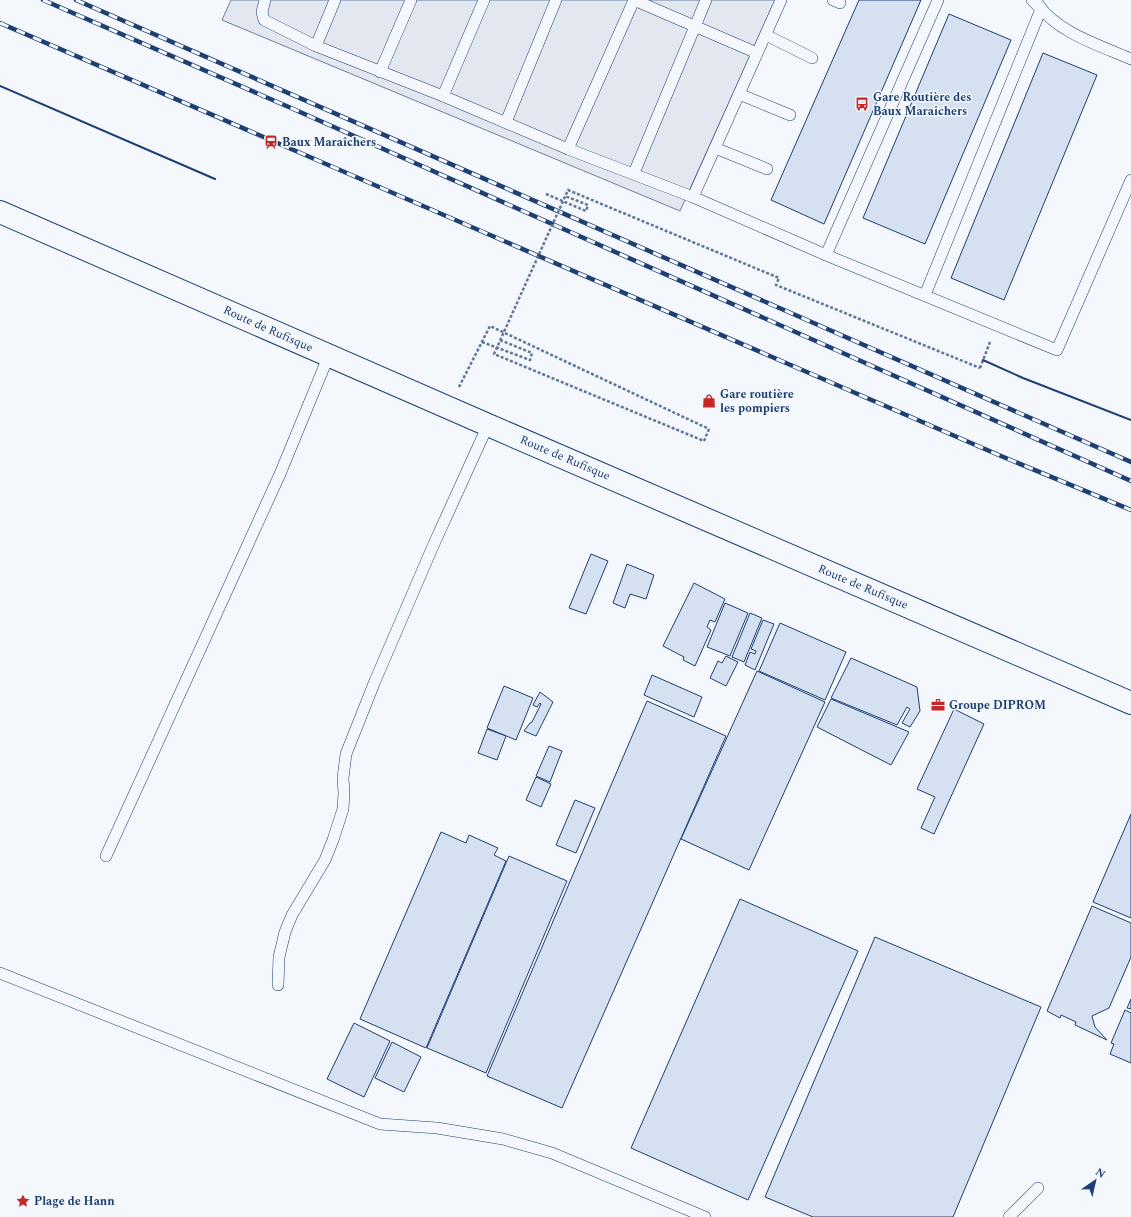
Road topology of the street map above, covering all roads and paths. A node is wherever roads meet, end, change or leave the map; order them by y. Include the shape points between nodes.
1 (264, 0) edge
2 (335, 0) edge
3 (411, 0) edge
4 (484, 0) edge
5 (556, 0) edge
6 (634, 0) edge
7 (706, 0) edge
8 (781, 0) edge
9 (1032, 0) edge
10 (938, 1) edge
11 (1038, 4) edge
12 (695, 26) junction
13 (766, 35) junction
14 (316, 46) junction
15 (757, 53) junction
16 (812, 58) dead end
17 (1131, 59) edge
18 (380, 72) junction
19 (739, 94) junction
20 (443, 96) junction
21 (790, 115) dead end
22 (506, 122) junction
23 (715, 148) junction
24 (568, 149) junction
25 (768, 169) dead end
26 (634, 173) junction
27 (1131, 180) edge
28 (546, 194) dead end
29 (565, 196) junction
30 (693, 197) junction
31 (0, 212) edge
32 (826, 255) junction
33 (925, 295) junction
34 (998, 325) junction
35 (500, 340) junction
36 (482, 342) junction
37 (329, 355) junction
38 (448, 407) junction
39 (488, 425) junction
40 (1131, 703) edge
41 (106, 856) dead end
42 (0, 973) edge
43 (278, 985) dead end
44 (1038, 1188) dead end
45 (705, 1217) edge
46 (1009, 1217) edge

1 - 14 lane via 264,20
2 - 14 lane
3 - 18 lane
4 - 20 lane
5 - 22 lane
6 - 12 lane
6 - 24 lane
7 - 12 lane
8 - 13 lane
9 - 11 lane
10 - 32 lane
11 - 17 lane via 1055,22 1071,32
11 - 33 lane
12 - 15 lane
12 - 26 lane
13 - 15 lane
13 - 16 lane
14 - 18 lane
15 - 19 lane
18 - 20 lane
19 - 21 lane
19 - 23 lane
20 - 22 lane
22 - 24 lane
23 - 25 lane
23 - 30 lane
24 - 26 lane
26 - 30 lane
27 - 34 lane via 1057,350
28 - 29 path via 586,211 588,205
29 - 34 path, bridge via 568,190 779,278 776,285 980,368
29 - 35 path, bridge
30 - 32 lane
31 - 37 main road, Route de Rufisque
32 - 33 lane
33 - 34 lane
35 - 36 path via 532,353 530,360
35 - 36 path, bridge via 494,354 704,441 709,429 490,326
36 - 38 path
37 - 38 main road, Route de Rufisque
37 - 41 lane via 280,474
38 - 39 main road, Route de Rufisque
39 - 40 main road, Route de Rufisque
39 - 43 lane via 427,560 346,754 343,809 325,860 292,915 285,932 279,957
42 - 45 lane via 380,1124 438,1128 503,1139 552,1153
44 - 46 lane

